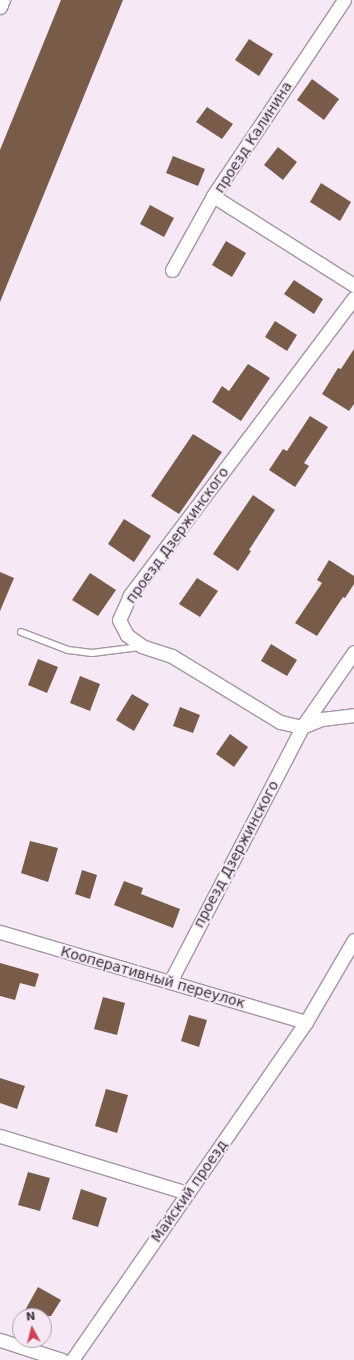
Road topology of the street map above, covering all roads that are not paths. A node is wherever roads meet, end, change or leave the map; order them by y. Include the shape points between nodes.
1 (3, 0) edge
2 (344, 0) edge
3 (0, 7) edge
4 (213, 196) junction
5 (172, 270) dead end
6 (354, 285) edge
7 (354, 298) edge
8 (21, 632) dead end
9 (142, 646) junction
10 (354, 652) edge
11 (354, 715) edge
12 (302, 727) junction
13 (0, 932) edge
14 (354, 940) edge
15 (170, 982) junction
16 (306, 1022) junction
17 (0, 1136) edge
18 (188, 1193) junction
19 (0, 1340) edge
20 (62, 1360) edge
21 (72, 1360) edge

1 - 3 street
2 - 4 street, проезд Калинина
4 - 5 street
4 - 6 street, проезд Калинина
7 - 9 street, проезд Дзержинского via 130,595 119,620 127,635
8 - 9 lane via 68,650 92,653
9 - 12 street, проезд Дзержинского via 172,656 280,722
10 - 12 street, проезд Дзержинского
11 - 12 street via 322,719
12 - 15 street, проезд Дзержинского
13 - 15 street, Кооперативный переулок
14 - 16 street, Майский проезд
15 - 16 street, Кооперативный переулок
16 - 18 street, Майский проезд
17 - 18 street
18 - 21 street, Майский проезд
19 - 20 street

